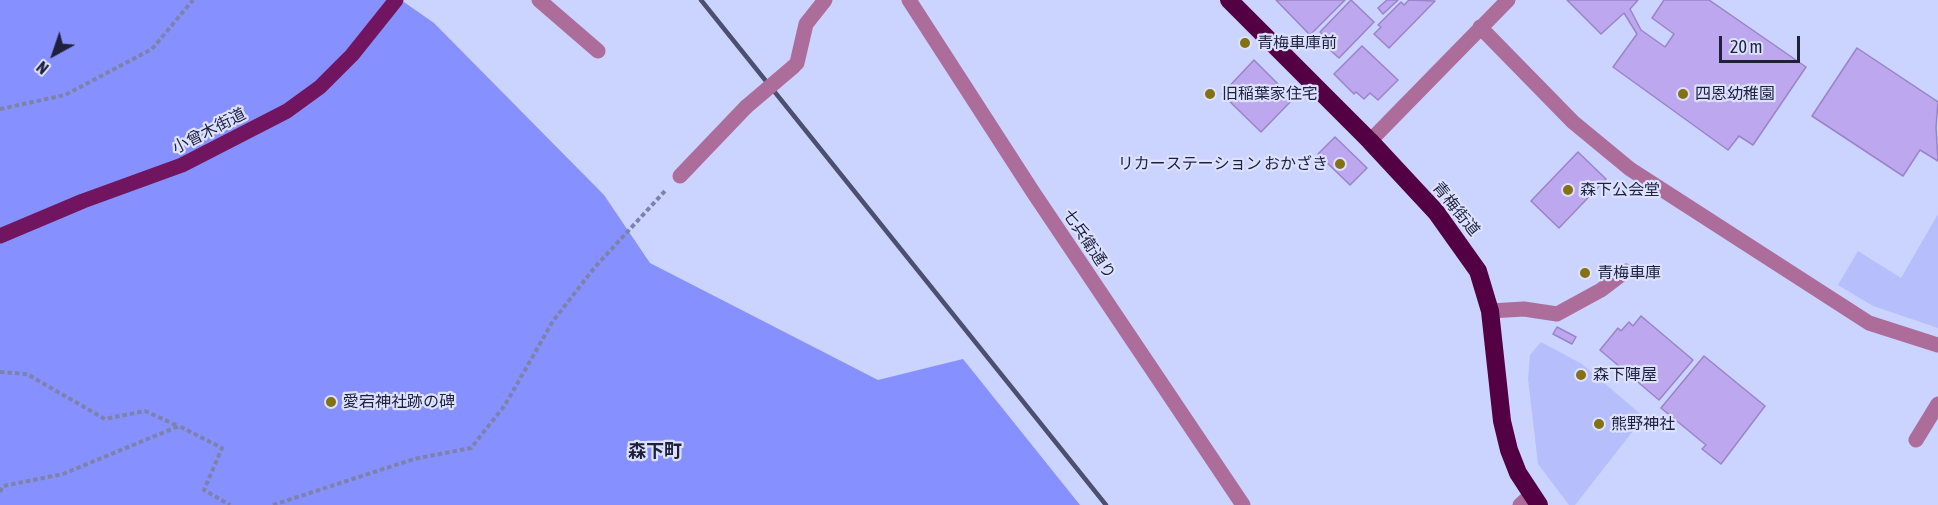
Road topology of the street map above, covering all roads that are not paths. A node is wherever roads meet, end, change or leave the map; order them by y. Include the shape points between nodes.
1 (396, 0) edge
2 (539, 0) edge
3 (825, 0) edge
4 (909, 0) edge
5 (1228, 0) edge
6 (1508, 0) edge
7 (1480, 27) junction
8 (598, 51) dead end
9 (1370, 141) junction
10 (680, 176) road end
11 (0, 236) edge
12 (1626, 271) dead end
13 (1490, 311) junction
14 (1938, 345) edge
15 (1938, 404) edge
16 (1916, 440) dead end
17 (1530, 502) edge
18 (1243, 505) edge

1 - 11 main road, 小曾木街道 via 328,79 287,111 182,165
2 - 8 street
3 - 10 street, bridge via 806,24 797,63 746,107
4 - 18 street, 七兵衛通り via 1032,192
5 - 9 highway, 青梅街道
6 - 7 street
7 - 9 street
7 - 14 street via 1573,122 1630,169 1869,323
9 - 13 highway, 青梅街道 via 1462,246 1478,271
12 - 13 street via 1602,290 1557,314 1524,309
13 - 17 highway, 青梅街道 via 1502,421
15 - 16 street

